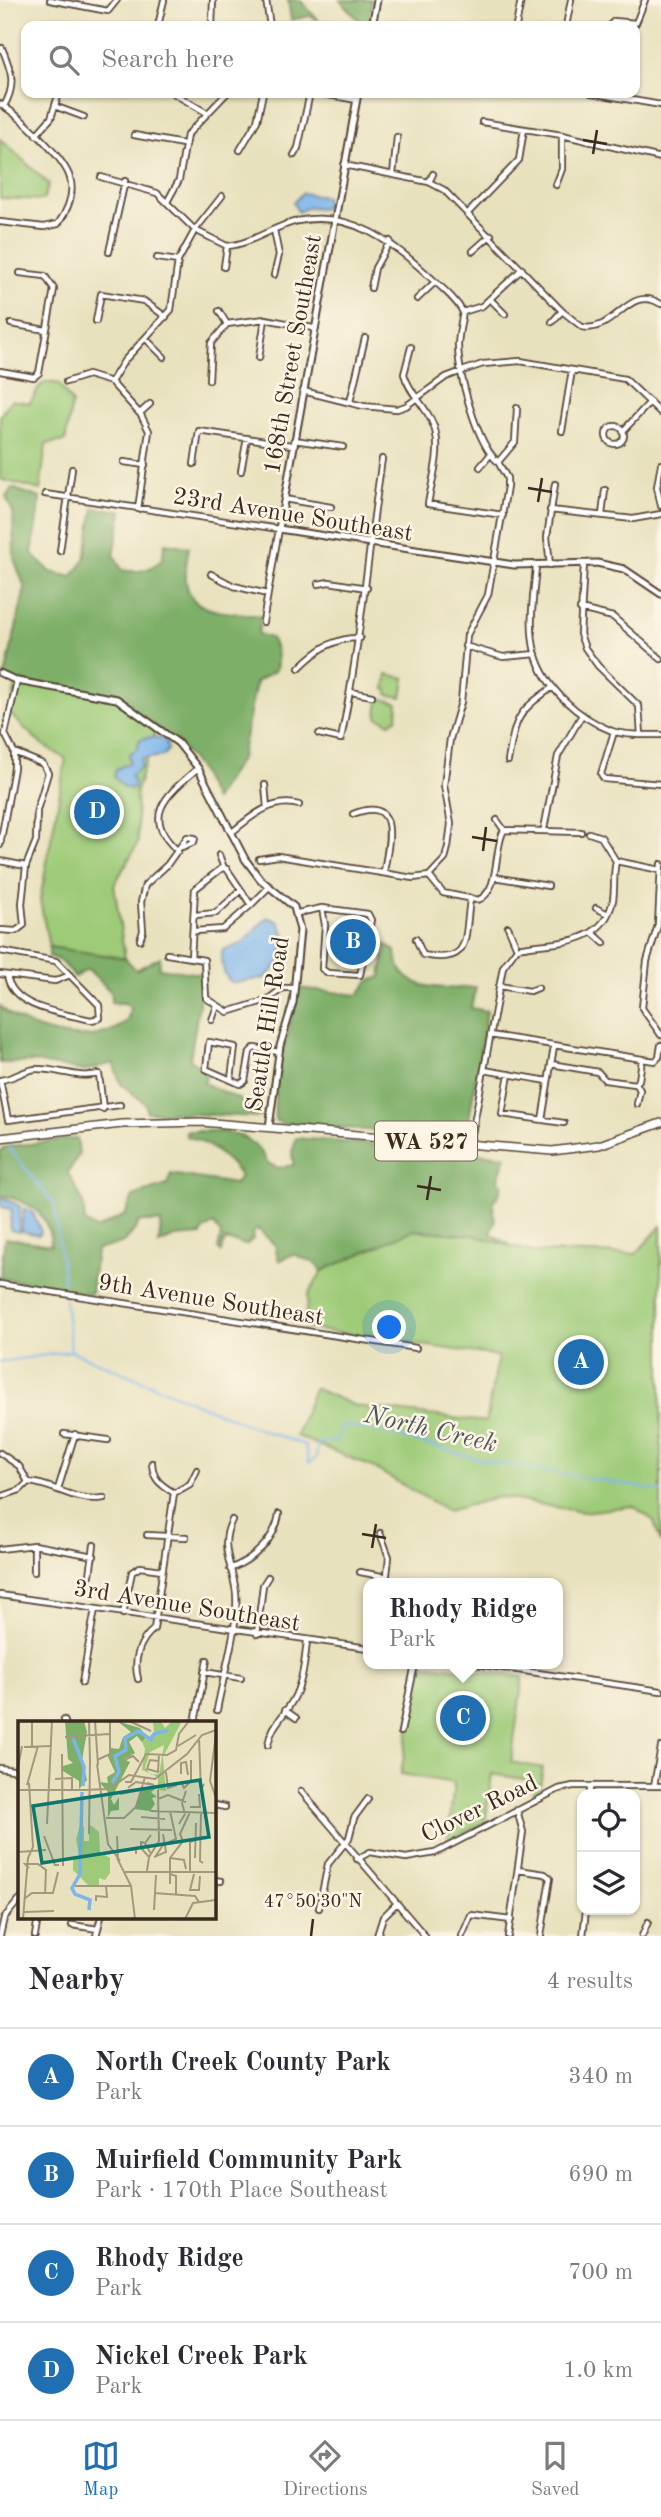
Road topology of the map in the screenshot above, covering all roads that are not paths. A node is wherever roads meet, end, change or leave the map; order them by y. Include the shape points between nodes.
1 (50, 0) edge
2 (117, 0) edge
3 (164, 0) edge
4 (213, 0) edge
5 (265, 0) edge
6 (377, 0) edge
7 (521, 0) edge
8 (571, 0) edge
9 (645, 0) edge
10 (159, 21) edge
11 (212, 21) edge
12 (269, 21) edge
13 (373, 21) edge
14 (517, 21) edge
15 (567, 21) edge
16 (637, 21) edge
17 (2, 48) dead end
18 (58, 98) edge
19 (182, 98) edge
20 (222, 98) edge
21 (262, 98) edge
22 (309, 98) edge
23 (346, 98) edge
24 (624, 98) edge
25 (357, 100) joint
26 (2, 105) edge
27 (661, 105) edge
28 (57, 107) junction
29 (207, 113) junction
30 (83, 117) dead end
31 (482, 122) dead end
32 (524, 129) junction
33 (36, 135) junction
34 (134, 135) dead end
35 (562, 135) junction
36 (397, 137) dead end
37 (183, 144) junction
38 (240, 150) dead end
39 (294, 155) dead end
40 (661, 158) edge
41 (344, 165) junction
42 (433, 174) dead end
43 (393, 175) junction
44 (101, 177) dead end
45 (125, 181) junction
46 (429, 182) junction
47 (556, 185) dead end
48 (222, 196) dead end
49 (167, 202) junction
50 (468, 212) junction
51 (334, 221) junction
52 (0, 222) edge
53 (195, 230) junction
54 (274, 230) junction
55 (491, 234) junction
56 (390, 242) junction
57 (227, 246) junction
58 (473, 251) dead end
59 (109, 252) dead end
60 (157, 258) dead end
61 (178, 261) junction
62 (224, 267) dead end
63 (522, 269) junction
64 (20, 273) dead end
65 (274, 275) dead end
66 (435, 282) junction
67 (372, 288) dead end
68 (417, 299) dead end
69 (490, 299) junction
70 (661, 304) edge
71 (219, 311) dead end
72 (562, 311) junction
73 (463, 312) junction
74 (505, 314) dead end
75 (166, 317) junction
76 (265, 319) junction
77 (96, 321) dead end
78 (552, 322) dead end
79 (10, 324) dead end
80 (226, 324) junction
81 (313, 328) junction
82 (46, 330) junction
83 (365, 338) dead end
84 (146, 340) junction
85 (411, 347) dead end
86 (164, 357) dead end
87 (259, 358) dead end
88 (462, 370) junction
89 (572, 370) junction
90 (0, 371) edge
91 (209, 380) dead end
92 (66, 382) dead end
93 (111, 382) junction
94 (302, 391) junction
95 (416, 398) junction
96 (350, 402) junction
97 (650, 402) junction
98 (150, 404) dead end
99 (517, 408) dead end
100 (139, 413) junction
101 (661, 413) edge
102 (623, 430) junction
103 (562, 431) dead end
104 (247, 438) junction
105 (293, 442) junction
106 (342, 447) dead end
107 (490, 455) junction
108 (382, 459) dead end
109 (124, 462) dead end
110 (498, 462) junction
111 (194, 464) dead end
112 (661, 464) edge
113 (145, 465) junction
114 (480, 467) dead end
115 (72, 469) dead end
116 (241, 471) dead end
117 (555, 484) dead end
118 (605, 490) dead end
119 (45, 494) dead end
120 (69, 499) junction
121 (284, 499) junction
122 (661, 506) edge
123 (331, 507) dead end
124 (138, 509) junction
125 (550, 510) junction
126 (661, 514) edge
127 (503, 515) junction
128 (602, 515) junction
129 (279, 529) junction
130 (370, 543) junction
131 (60, 551) dead end
132 (495, 562) junction
133 (583, 562) junction
134 (550, 565) junction
135 (536, 566) junction
136 (211, 574) dead end
137 (318, 584) dead end
138 (367, 588) junction
139 (267, 594) junction
140 (661, 594) edge
141 (580, 610) junction
142 (263, 622) dead end
143 (360, 638) junction
144 (465, 646) junction
145 (536, 654) junction
146 (661, 659) edge
147 (299, 668) dead end
148 (0, 673) edge
149 (17, 681) junction
150 (553, 687) junction
151 (351, 692) junction
152 (372, 696) dead end
153 (582, 715) junction
154 (614, 732) junction
155 (319, 734) dead end
156 (641, 735) junction
157 (661, 735) edge
158 (14, 752) junction
159 (508, 761) dead end
160 (198, 768) junction
161 (661, 784) edge
162 (265, 785) dead end
163 (299, 805) dead end
164 (267, 808) junction
165 (352, 814) dead end
166 (497, 820) dead end
167 (544, 828) junction
168 (504, 830) junction
169 (582, 832) dead end
170 (231, 833) junction
171 (589, 833) dead end
172 (0, 845) edge
173 (219, 855) dead end
174 (259, 859) dead end
175 (0, 861) edge
176 (616, 861) junction
177 (26, 866) junction
178 (660, 867) edge
179 (224, 868) junction
180 (384, 871) junction
181 (429, 876) junction
182 (493, 877) junction
183 (548, 886) dead end
184 (269, 887) junction
185 (241, 890) junction
186 (470, 900) junction
187 (660, 901) edge
188 (251, 905) junction
189 (322, 908) junction
190 (596, 908) dead end
191 (298, 913) junction
192 (608, 914) junction
193 (195, 915) junction
194 (508, 927) dead end
195 (0, 930) edge
196 (195, 931) junction
197 (593, 933) junction
198 (416, 939) dead end
199 (140, 940) dead end
200 (604, 943) dead end
201 (517, 948) junction
202 (0, 951) edge
203 (167, 954) dead end
204 (191, 958) junction
205 (0, 974) edge
206 (7, 975) junction
207 (70, 975) junction
208 (644, 979) junction
209 (652, 981) dead end
210 (499, 986) junction
211 (294, 988) junction
212 (538, 988) dead end
213 (217, 1006) junction
214 (212, 1020) dead end
215 (490, 1035) junction
216 (661, 1035) edge
217 (661, 1045) edge
218 (554, 1046) junction
219 (279, 1052) junction
220 (642, 1059) junction
221 (551, 1064) junction
222 (484, 1070) junction
223 (509, 1074) junction
224 (231, 1079) junction
225 (0, 1080) edge
226 (548, 1081) junction
227 (636, 1083) junction
228 (637, 1104) dead end
229 (120, 1105) dead end
230 (103, 1108) junction
231 (542, 1120) junction
232 (564, 1123) dead end
233 (661, 1123) edge
234 (269, 1127) junction
235 (0, 1138) edge
236 (470, 1145) junction
237 (0, 1284) edge
238 (416, 1348) dead end
239 (64, 1434) dead end
240 (75, 1434) junction
241 (108, 1440) dead end
242 (0, 1453) edge
243 (152, 1463) dead end
244 (197, 1470) dead end
245 (28, 1482) junction
246 (58, 1489) junction
247 (174, 1493) junction
248 (0, 1497) edge
249 (104, 1498) dead end
250 (279, 1514) dead end
251 (232, 1520) dead end
252 (380, 1533) dead end
253 (167, 1534) junction
254 (147, 1535) dead end
255 (186, 1537) dead end
256 (34, 1545) junction
257 (94, 1545) dead end
258 (0, 1549) edge
259 (94, 1556) junction
260 (230, 1569) junction
261 (162, 1570) junction
262 (34, 1572) dead end
263 (360, 1572) dead end
264 (90, 1574) dead end
265 (268, 1577) dead end
266 (380, 1578) edge
267 (386, 1578) edge
268 (0, 1595) edge
269 (95, 1609) junction
270 (123, 1614) junction
271 (156, 1618) junction
272 (232, 1630) junction
273 (257, 1634) junction
274 (307, 1641) junction
275 (363, 1647) edge
276 (206, 1660) dead end
277 (414, 1669) edge
278 (510, 1669) edge
279 (204, 1672) junction
280 (223, 1675) junction
281 (241, 1678) dead end
282 (138, 1679) dead end
283 (82, 1683) dead end
284 (661, 1691) edge
285 (217, 1710) dead end
286 (285, 1710) junction
287 (296, 1718) dead end
288 (195, 1721) edge
289 (401, 1732) dead end
290 (268, 1745) dead end
291 (661, 1747) edge
292 (0, 1768) edge
293 (18, 1771) edge
294 (590, 1786) joint
295 (654, 1786) junction
296 (661, 1786) edge
297 (301, 1791) dead end
298 (368, 1799) dead end
299 (215, 1805) edge
300 (225, 1807) dead end
301 (517, 1810) junction
302 (344, 1844) junction
303 (357, 1860) junction
304 (518, 1870) junction
305 (215, 1880) edge
306 (221, 1881) dead end
307 (18, 1901) edge
308 (396, 1904) junction
309 (319, 1908) dead end
310 (585, 1915) edge
311 (2, 1917) edge
312 (38, 1918) edge
313 (101, 1918) edge
314 (511, 1920) junction
315 (648, 1922) dead end
316 (72, 1925) dead end
317 (97, 1929) junction
318 (0, 1936) edge
319 (35, 1936) edge
320 (96, 1936) edge
321 (377, 1936) edge
322 (425, 1936) edge
323 (462, 1936) edge
324 (508, 1936) edge
325 (541, 1936) edge
326 (583, 1936) edge
327 (642, 1936) edge

1 - 2 street via 108,10
3 - 10 street
4 - 11 street
5 - 12 street
6 - 13 street
7 - 14 street
8 - 15 street
9 - 16 street
17 - 26 street via 13,79
18 - 28 street
19 - 29 street
20 - 29 street
21 - 38 street via 257,121
22 - 39 street
23 - 25 street
24 - 27 street
25 - 41 street, 168th Street Southeast
26 - 33 street
28 - 30 street
28 - 33 street
29 - 37 street
31 - 32 street
32 - 35 street
32 - 50 street via 519,160
33 - 52 street via 64,166 71,183 68,205 58,224
34 - 37 street
35 - 40 street
35 - 47 street via 562,169
36 - 43 street
37 - 49 street via 179,180
41 - 43 street
41 - 51 street, 168th Street Southeast
42 - 46 street
43 - 46 street
44 - 45 street
45 - 49 street
45 - 59 street
46 - 50 street
48 - 53 street
49 - 53 street
50 - 55 street
51 - 54 street via 297,221
51 - 56 street via 358,226
51 - 81 street, 168th Street Southeast
53 - 57 street
53 - 61 street
54 - 57 street
54 - 65 street via 279,255
55 - 58 street
55 - 63 street
56 - 66 street
56 - 67 street via 375,268
57 - 62 street
60 - 61 street
61 - 75 street via 172,306
63 - 69 street
63 - 72 street
64 - 82 street via 50,280 54,289
66 - 68 street
66 - 73 street
69 - 73 street
69 - 74 street
70 - 72 street via 636,299 596,328 582,327
71 - 80 street
72 - 78 street
73 - 88 street via 458,344
75 - 77 street via 144,301 101,294
75 - 84 street
76 - 80 street
76 - 81 street
76 - 87 street
79 - 82 street
80 - 91 street via 211,343
81 - 94 street, 168th Street Southeast
82 - 90 street via 37,376
83 - 96 street
84 - 86 street
84 - 93 street
85 - 95 street via 404,374
88 - 89 street via 520,361
88 - 95 street
88 - 107 street via 480,436
89 - 97 street via 625,379
89 - 103 street
92 - 93 street via 88,375
93 - 100 street
94 - 96 street
94 - 105 street, 168th Street Southeast
95 - 96 street via 406,407 384,409
95 - 127 street via 433,422 436,435 428,505
97 - 101 street
97 - 102 street
98 - 100 street
99 - 110 street via 515,442
100 - 113 street via 149,431
102 - 102 street via 610,427 607,438 619,443
104 - 105 street
104 - 111 street via 199,431
104 - 116 street
105 - 106 street
105 - 121 street, 168th Street Southeast
107 - 110 street
107 - 114 street
108 - 130 street
109 - 113 street
110 - 127 street via 507,478
112 - 122 street via 657,487
113 - 124 street
115 - 120 street
117 - 125 street
118 - 128 street
119 - 120 street, 23rd Avenue Southeast
120 - 124 street, 23rd Avenue Southeast
120 - 131 street
121 - 123 street
121 - 129 street, 168th Street Southeast
124 - 129 street, 23rd Avenue Southeast
125 - 128 street
125 - 134 street
126 - 128 street via 644,519
127 - 132 street
129 - 130 street, 23rd Avenue Southeast
129 - 139 street, 168th Street Southeast
130 - 132 street, 23rd Avenue Southeast
130 - 138 street
132 - 135 street, 23rd Avenue Southeast
132 - 144 street via 488,595
133 - 134 street, 23rd Avenue Southeast
133 - 140 street, 23rd Avenue Southeast via 625,569
133 - 141 street
134 - 135 street, 23rd Avenue Southeast
135 - 145 street via 532,614
136 - 139 street via 234,586
137 - 138 street
138 - 143 street
139 - 142 street, 168th Street Southeast
141 - 146 street via 613,617
141 - 156 street via 585,648 639,706
143 - 147 street via 340,639 315,652
143 - 151 street
144 - 145 street via 503,657
144 - 181 street via 463,694 450,739 444,785 451,824 448,847 445,859
145 - 150 street
148 - 149 street, Seattle Hill Road
149 - 158 street via 5,734
149 - 160 street, Seattle Hill Road via 117,699 178,743
150 - 153 street
150 - 159 street via 521,710
151 - 152 street
151 - 155 street via 341,739
153 - 154 street
153 - 167 street via 558,756
154 - 156 street
154 - 161 street via 601,774 604,779
156 - 157 street
158 - 172 street
158 - 177 street via 43,764 48,773 37,810 36,841
160 - 170 street, Seattle Hill Road
160 - 199 street via 171,791 160,810 162,834 181,849 145,885
162 - 164 street
163 - 164 street via 290,802
164 - 170 street
165 - 180 street via 375,809 388,821 391,828
166 - 168 street
167 - 168 street
167 - 169 street
168 - 182 street
170 - 184 street, Seattle Hill Road via 245,859
171 - 176 street via 601,837
173 - 179 street
174 - 180 street via 278,856
175 - 177 street
176 - 178 street
176 - 192 street
177 - 195 street via 25,919 19,930
178 - 187 street
179 - 185 street
179 - 193 street via 194,891
180 - 181 street via 413,878
181 - 186 street via 443,893
182 - 183 street
182 - 186 street via 484,897
184 - 188 street
184 - 191 street, Seattle Hill Road
185 - 188 street
185 - 193 street via 216,913
186 - 198 street via 463,946 456,956 423,955
187 - 208 street
188 - 196 street via 223,929
189 - 189 street via 370,917 360,975 323,970
189 - 191 street
190 - 192 street
191 - 211 street, Seattle Hill Road
192 - 197 street
193 - 196 street
194 - 201 street
196 - 204 street
197 - 200 street
197 - 201 street via 573,942
201 - 210 street via 503,967
202 - 207 street via 51,958
203 - 204 street
204 - 213 street via 206,963 205,996
205 - 206 street
206 - 207 street via 55,981
206 - 207 street via 11,990 23,999 90,1020 100,1017 101,1007
208 - 209 street
208 - 216 street via 642,1008
210 - 212 street
210 - 215 street
211 - 213 street via 283,988 267,1000 231,1012
211 - 219 street, Seattle Hill Road
213 - 214 street
215 - 218 street
215 - 222 street
217 - 220 street via 658,1060
218 - 220 street
218 - 221 street
219 - 224 street via 254,1048 243,1083
219 - 234 street, Seattle Hill Road
220 - 227 street
221 - 226 street
221 - 227 street via 598,1072 605,1080
222 - 223 street
222 - 236 street
223 - 226 street
223 - 231 street via 502,1114
224 - 224 street via 206,1069 209,1042 235,1048
225 - 230 street via 9,1120
225 - 230 street via 36,1069 84,1077 99,1074
226 - 231 street
227 - 228 street via 640,1090
229 - 230 street
231 - 232 street
233 - 236 main road, WA 527 via 622,1138 564,1150
234 - 235 main road, WA 527 via 148,1122
234 - 236 main road, WA 527
237 - 238 street, 9th Avenue Southeast
239 - 240 street
240 - 241 street
240 - 246 street
242 - 245 street via 19,1466
243 - 247 street via 158,1483
244 - 247 street via 190,1485
245 - 246 street
245 - 248 street
246 - 249 street via 76,1497
247 - 253 street
250 - 260 street via 262,1548
251 - 260 street via 225,1542
252 - 267 street via 389,1557
253 - 254 street
253 - 255 street
253 - 261 street
256 - 258 street
256 - 259 street
256 - 262 street
257 - 259 street
259 - 264 street
260 - 272 street via 236,1597
261 - 270 street via 140,1567 132,1572
261 - 271 street
263 - 266 street
265 - 273 street
268 - 269 street, 3rd Avenue Southeast
269 - 270 street, 3rd Avenue Southeast
269 - 283 street
270 - 271 street, 3rd Avenue Southeast
271 - 272 street, 3rd Avenue Southeast
271 - 282 street via 154,1629 139,1645
272 - 273 street, 3rd Avenue Southeast
272 - 280 street
273 - 274 street, 3rd Avenue Southeast
274 - 275 street, 3rd Avenue Southeast
274 - 286 street via 300,1682
276 - 279 street
277 - 289 street
278 - 284 street
279 - 280 street
279 - 288 street
280 - 281 street
280 - 285 street
286 - 287 street
286 - 290 street via 275,1722
291 - 295 street
292 - 293 street
294 - 295 street, Clover Road
294 - 301 street, Clover Road via 559,1789
295 - 296 street, Clover Road
297 - 302 street
298 - 302 street
299 - 300 street
301 - 303 street, Clover Road via 435,1853 406,1858 370,1852
301 - 304 street via 523,1827
302 - 303 street
302 - 309 street via 328,1864
303 - 308 street
304 - 314 street
304 - 325 street via 549,1876
305 - 306 street
307 - 311 street
308 - 321 street via 380,1921
308 - 322 street
310 - 326 street
311 - 318 street
312 - 319 street
313 - 317 street
314 - 323 street via 475,1914 469,1917
314 - 324 street
315 - 327 street
316 - 317 street
317 - 320 street

